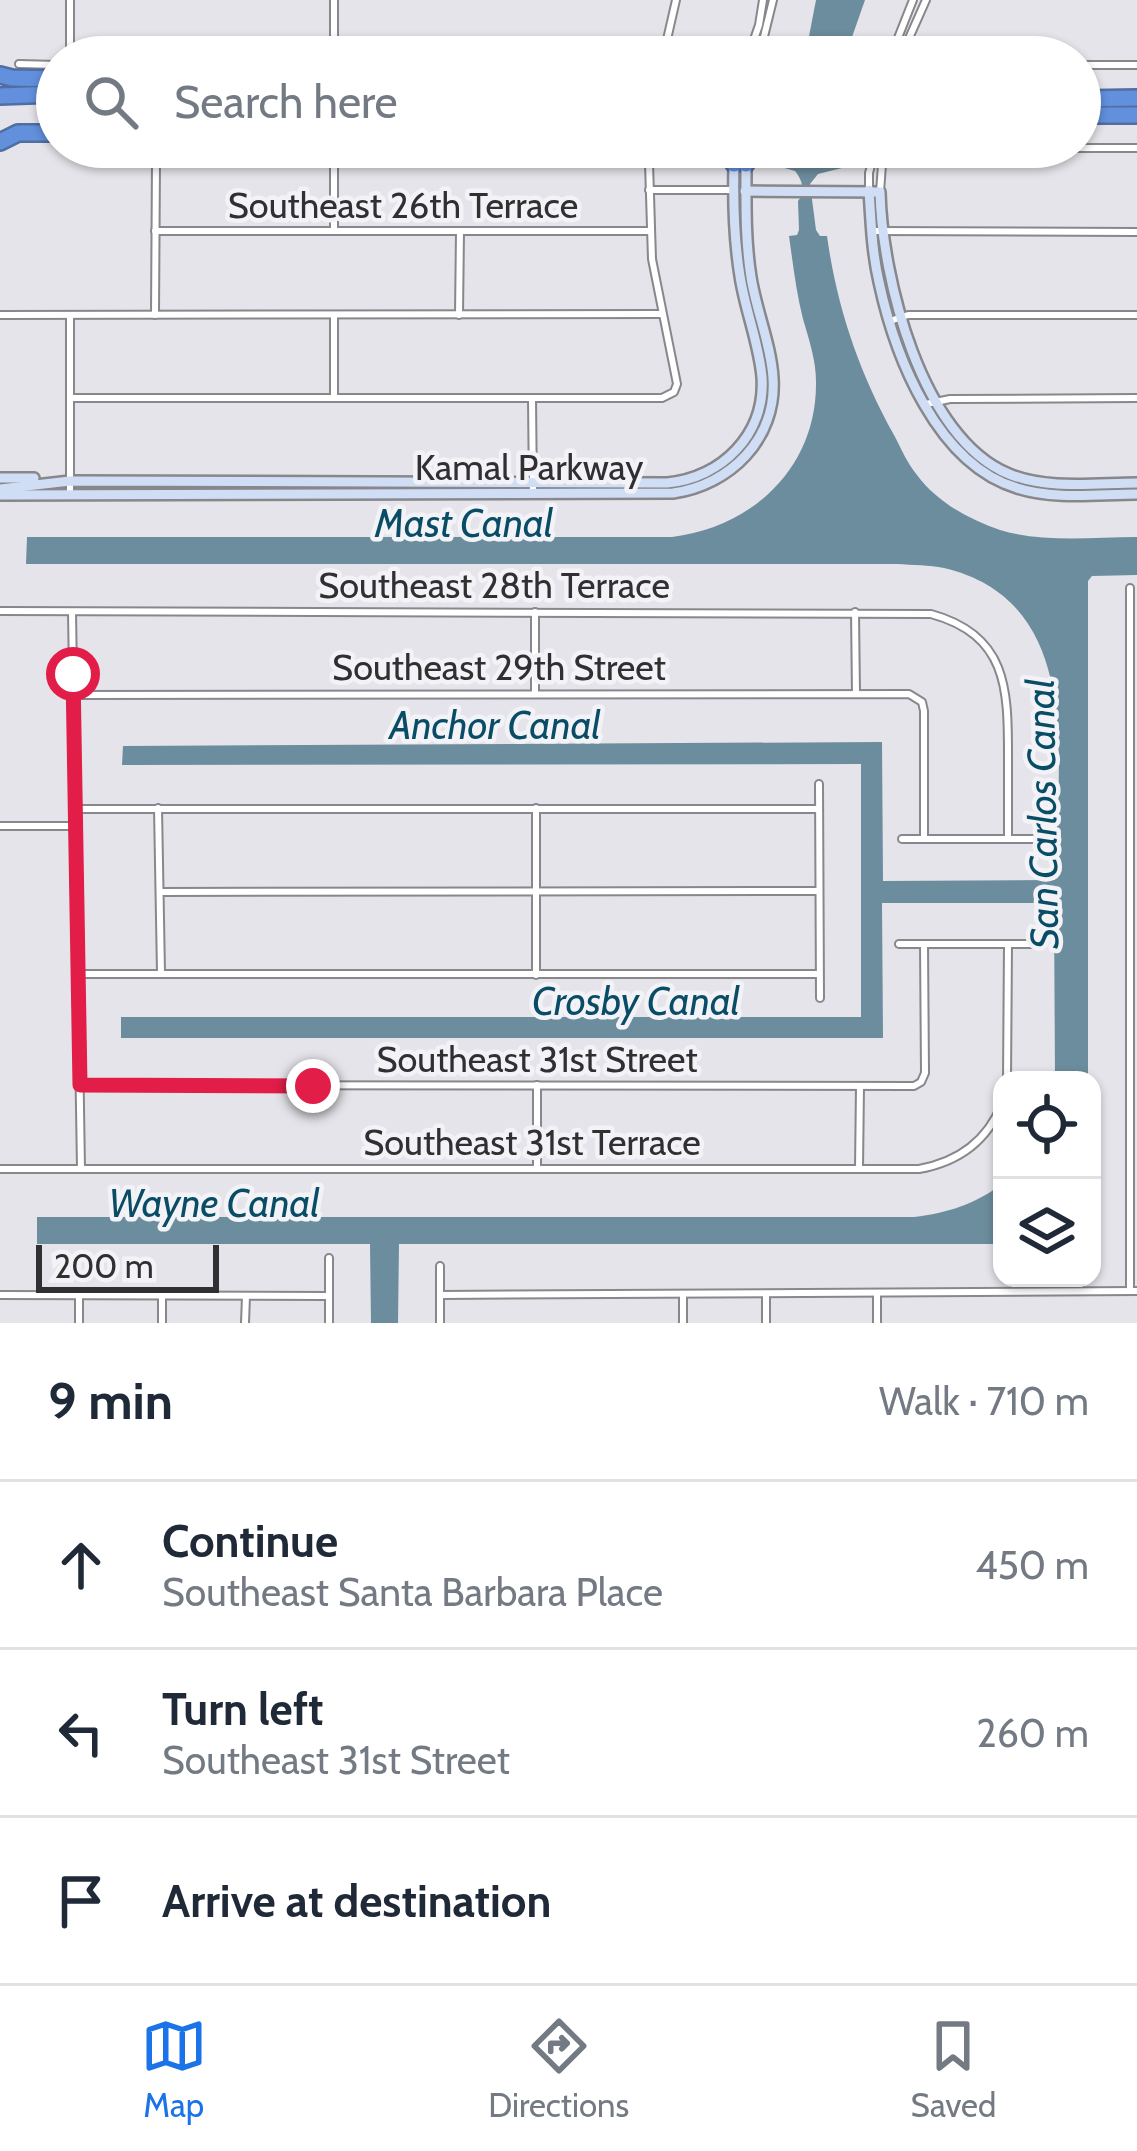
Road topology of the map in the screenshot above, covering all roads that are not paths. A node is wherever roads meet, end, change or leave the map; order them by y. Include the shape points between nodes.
1 (70, 0) edge
2 (334, 0) edge
3 (676, 0) edge
4 (763, 0) edge
5 (772, 0) edge
6 (914, 0) edge
7 (926, 0) edge
8 (70, 36) edge
9 (334, 36) edge
10 (668, 36) edge
11 (755, 36) edge
12 (764, 36) edge
13 (899, 36) edge
14 (910, 36) edge
15 (19, 64) dead end
16 (36, 64) edge
17 (1101, 65) edge
18 (1137, 65) edge
19 (0, 75) edge
20 (36, 83) edge
21 (36, 88) edge
22 (0, 91) edge
23 (1137, 98) edge
24 (1101, 99) edge
25 (1101, 115) edge
26 (1137, 115) edge
27 (0, 127) edge
28 (36, 129) edge
29 (36, 132) edge
30 (0, 142) edge
31 (1101, 148) edge
32 (1137, 148) edge
33 (156, 168) edge
34 (334, 168) edge
35 (649, 168) edge
36 (738, 168) edge
37 (742, 168) edge
38 (870, 168) edge
39 (649, 190) junction
40 (733, 190) junction
41 (746, 191) junction
42 (874, 191) junction
43 (155, 232) junction
44 (334, 232) junction
45 (460, 232) junction
46 (650, 232) junction
47 (877, 232) junction
48 (1137, 232) edge
49 (661, 314) junction
50 (0, 315) edge
51 (70, 315) junction
52 (155, 315) junction
53 (334, 315) junction
54 (459, 315) junction
55 (1137, 315) edge
56 (895, 319) junction
57 (70, 398) junction
58 (334, 398) junction
59 (532, 398) junction
60 (1137, 398) edge
61 (932, 402) junction
62 (0, 478) edge
63 (1137, 483) edge
64 (70, 487) junction
65 (533, 488) junction
66 (0, 492) edge
67 (1137, 494) edge
68 (1130, 588) dead end
69 (0, 611) edge
70 (72, 611) junction
71 (855, 611) junction
72 (535, 612) junction
73 (1133, 617) edge
74 (535, 694) junction
75 (856, 694) junction
76 (74, 695) junction
77 (1133, 701) edge
78 (819, 784) dead end
79 (1133, 784) edge
80 (75, 808) junction
81 (158, 808) junction
82 (536, 808) junction
83 (819, 808) junction
84 (0, 826) edge
85 (76, 826) junction
86 (902, 839) dead end
87 (924, 839) junction
88 (1008, 839) junction
89 (1039, 839) dead end
90 (1133, 867) edge
91 (819, 891) junction
92 (160, 892) junction
93 (536, 892) junction
94 (899, 944) dead end
95 (924, 944) junction
96 (1008, 944) junction
97 (1042, 944) dead end
98 (1133, 950) edge
99 (78, 974) junction
100 (161, 974) junction
101 (819, 974) junction
102 (536, 975) junction
103 (820, 998) dead end
104 (1133, 1033) edge
105 (1007, 1071) edge
106 (80, 1085) junction
107 (537, 1085) junction
108 (860, 1086) junction
109 (1133, 1117) edge
110 (993, 1119) edge
111 (81, 1168) junction
112 (860, 1168) junction
113 (0, 1169) edge
114 (537, 1169) junction
115 (1133, 1200) edge
116 (328, 1258) dead end
117 (440, 1266) dead end
118 (1133, 1291) edge
119 (877, 1293) junction
120 (683, 1294) junction
121 (766, 1294) junction
122 (0, 1295) edge
123 (440, 1295) junction
124 (245, 1296) junction
125 (328, 1296) junction
126 (79, 1297) junction
127 (162, 1297) junction
128 (79, 1323) edge
129 (162, 1323) edge
130 (245, 1323) edge
131 (328, 1323) edge
132 (440, 1323) edge
133 (683, 1323) edge
134 (766, 1323) edge
135 (878, 1323) edge

1 - 8 street
2 - 9 street
3 - 10 street
4 - 11 street
5 - 12 street
6 - 13 street
7 - 14 street
15 - 16 street
17 - 18 street
19 - 20 highway
21 - 22 highway
23 - 24 highway
25 - 26 highway
27 - 28 highway
29 - 30 highway
31 - 32 street
33 - 43 street
34 - 44 street
35 - 39 street
36 - 40 street, Kamal Parkway
37 - 41 street, Kamal Parkway
38 - 42 street
39 - 40 street
39 - 46 street
40 - 41 street
40 - 65 street, Kamal Parkway via 762,385 742,443 711,471 676,482
41 - 42 street
41 - 65 street, Kamal Parkway via 751,279 773,381 758,441 730,471 688,491
42 - 47 street
43 - 44 street, Southeast 26th Terrace
43 - 52 street
44 - 45 street, Southeast 26th Terrace
45 - 46 street, Southeast 26th Terrace
45 - 54 street
46 - 49 street
47 - 48 street
47 - 56 street
49 - 54 street
49 - 59 street via 674,392
50 - 51 street
51 - 52 street
51 - 57 street
52 - 53 street
53 - 54 street
53 - 58 street
55 - 56 street
56 - 61 street
57 - 58 street
57 - 64 street
58 - 59 street
59 - 65 street
60 - 61 street
61 - 63 street via 965,444 1003,472 1045,482
61 - 67 street via 958,453 1005,484 1043,493
62 - 64 street
64 - 65 street, Kamal Parkway
64 - 66 street, Kamal Parkway
68 - 73 street
69 - 70 street, Southeast 28th Terrace
70 - 72 street, Southeast 28th Terrace
70 - 76 street
71 - 72 street, Southeast 28th Terrace
71 - 75 street
71 - 88 street, Southeast 28th Terrace via 931,614 980,640 996,663 1007,697
72 - 74 street
73 - 77 street
74 - 75 street, Southeast 29th Street
74 - 76 street, Southeast 29th Street
75 - 87 street, Southeast 29th Street via 909,694 922,702
76 - 80 street
77 - 79 street
78 - 83 street
79 - 90 street
80 - 81 street
80 - 85 street
81 - 82 street
81 - 92 street
82 - 83 street
82 - 93 street
83 - 91 street
84 - 85 street
85 - 99 street
86 - 87 street
87 - 88 street
88 - 89 street
90 - 98 street
91 - 93 street
91 - 101 street
92 - 93 street
92 - 100 street
93 - 102 street
94 - 95 street
95 - 96 street
95 - 108 street, Southeast 31st Street via 921,1082
96 - 97 street
96 - 105 street
98 - 104 street
99 - 100 street
99 - 106 street
100 - 102 street
101 - 102 street
101 - 103 street
104 - 109 street
106 - 107 street, Southeast 31st Street
106 - 111 street
107 - 108 street, Southeast 31st Street
107 - 114 street
108 - 112 street
109 - 115 street
110 - 112 street, Southeast 31st Terrace via 964,1153 933,1166
111 - 113 street, Southeast 31st Terrace
111 - 114 street, Southeast 31st Terrace
112 - 114 street, Southeast 31st Terrace
115 - 118 street
116 - 125 street
117 - 123 street
118 - 119 street
119 - 121 street
119 - 135 street
120 - 121 street
120 - 123 street
120 - 133 street
121 - 134 street
122 - 126 street
123 - 132 street
124 - 125 street
124 - 127 street
124 - 130 street
125 - 131 street
126 - 127 street
126 - 128 street
127 - 129 street

